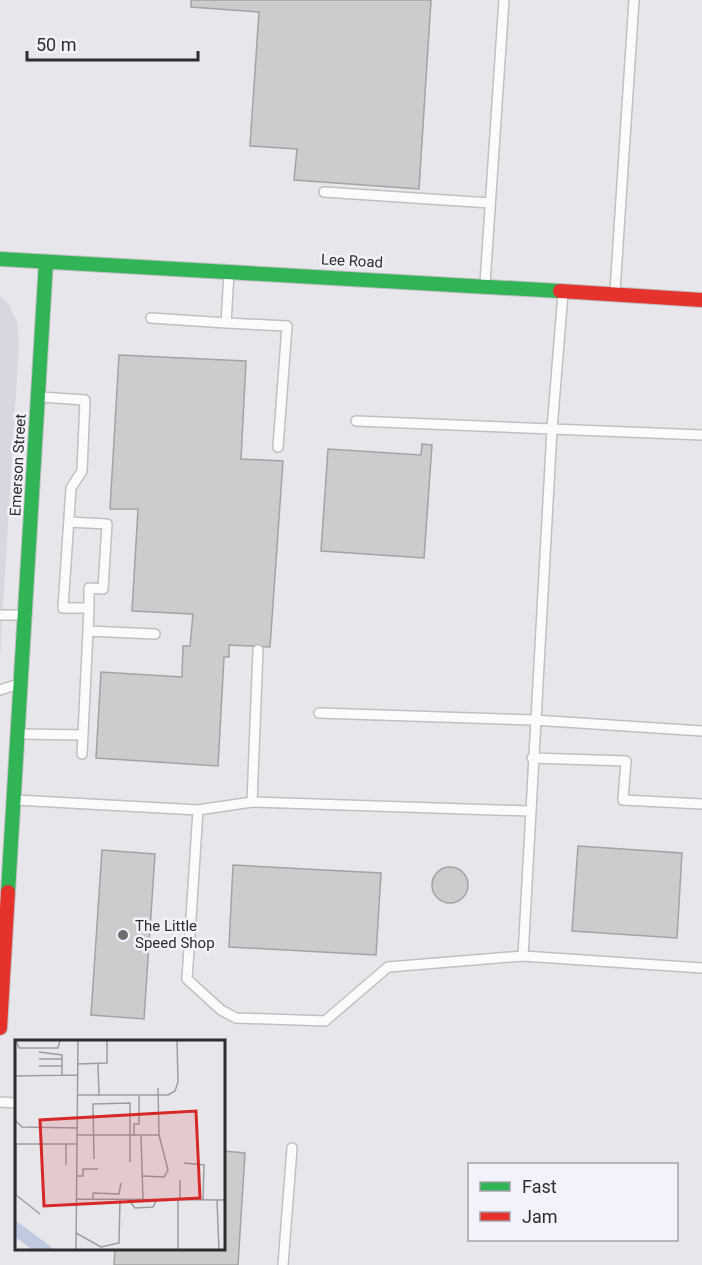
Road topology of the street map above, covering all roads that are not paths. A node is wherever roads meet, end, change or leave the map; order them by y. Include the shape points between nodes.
1 (504, 0) edge
2 (634, 0) edge
3 (324, 192) dead end
4 (490, 203) junction
5 (0, 259) edge
6 (46, 262) junction
7 (229, 270) junction
8 (485, 286) junction
9 (563, 290) junction
10 (615, 294) junction
11 (702, 300) edge
12 (152, 318) dead end
13 (226, 323) junction
14 (38, 397) junction
15 (356, 421) dead end
16 (552, 429) junction
17 (702, 435) edge
18 (278, 447) dead end
19 (69, 522) junction
20 (89, 608) junction
21 (0, 615) edge
22 (25, 615) junction
23 (88, 630) junction
24 (155, 634) dead end
25 (258, 650) dead end
26 (21, 683) junction
27 (0, 690) edge
28 (320, 713) dead end
29 (534, 720) junction
30 (702, 731) edge
31 (18, 734) junction
32 (83, 735) junction
33 (82, 754) dead end
34 (532, 758) junction
35 (14, 800) junction
36 (252, 802) junction
37 (702, 804) edge
38 (198, 810) junction
39 (529, 811) junction
40 (3, 914) edge
41 (523, 956) junction
42 (702, 968) edge
43 (0, 1028) edge
44 (0, 1102) edge
45 (15, 1103) edge
46 (292, 1148) dead end
47 (283, 1265) edge

1 - 4 lane
2 - 10 lane
3 - 4 lane
4 - 8 lane
5 - 6 street, Lee Road
6 - 7 street, Lee Road
6 - 14 street, Emerson Street
7 - 8 street, Lee Road
7 - 13 lane
8 - 9 street, Lee Road
9 - 10 street, Lee Road
9 - 16 lane
10 - 11 street, Lee Road
12 - 13 lane
13 - 18 lane via 287,327
14 - 19 lane via 85,400 82,471 71,488
14 - 22 street, Emerson Street
15 - 16 lane
16 - 17 lane
16 - 29 lane
19 - 20 lane via 63,608
19 - 20 lane via 107,524 103,589 89,588
20 - 23 lane
21 - 22 lane
22 - 26 street, Emerson Street
23 - 24 lane
23 - 32 lane
25 - 36 lane
26 - 27 lane
26 - 31 street, Emerson Street
28 - 29 lane
29 - 30 lane
29 - 34 lane
31 - 32 lane
31 - 35 street, Emerson Street
32 - 33 lane
34 - 37 lane via 626,761 623,800
34 - 39 lane
35 - 38 lane
35 - 40 street, Emerson Street
36 - 38 lane
36 - 39 lane
38 - 41 lane via 187,979 221,1010 236,1018 325,1021 388,967
39 - 41 lane
40 - 43 street, Emerson Street
41 - 42 lane
44 - 45 lane
46 - 47 lane

